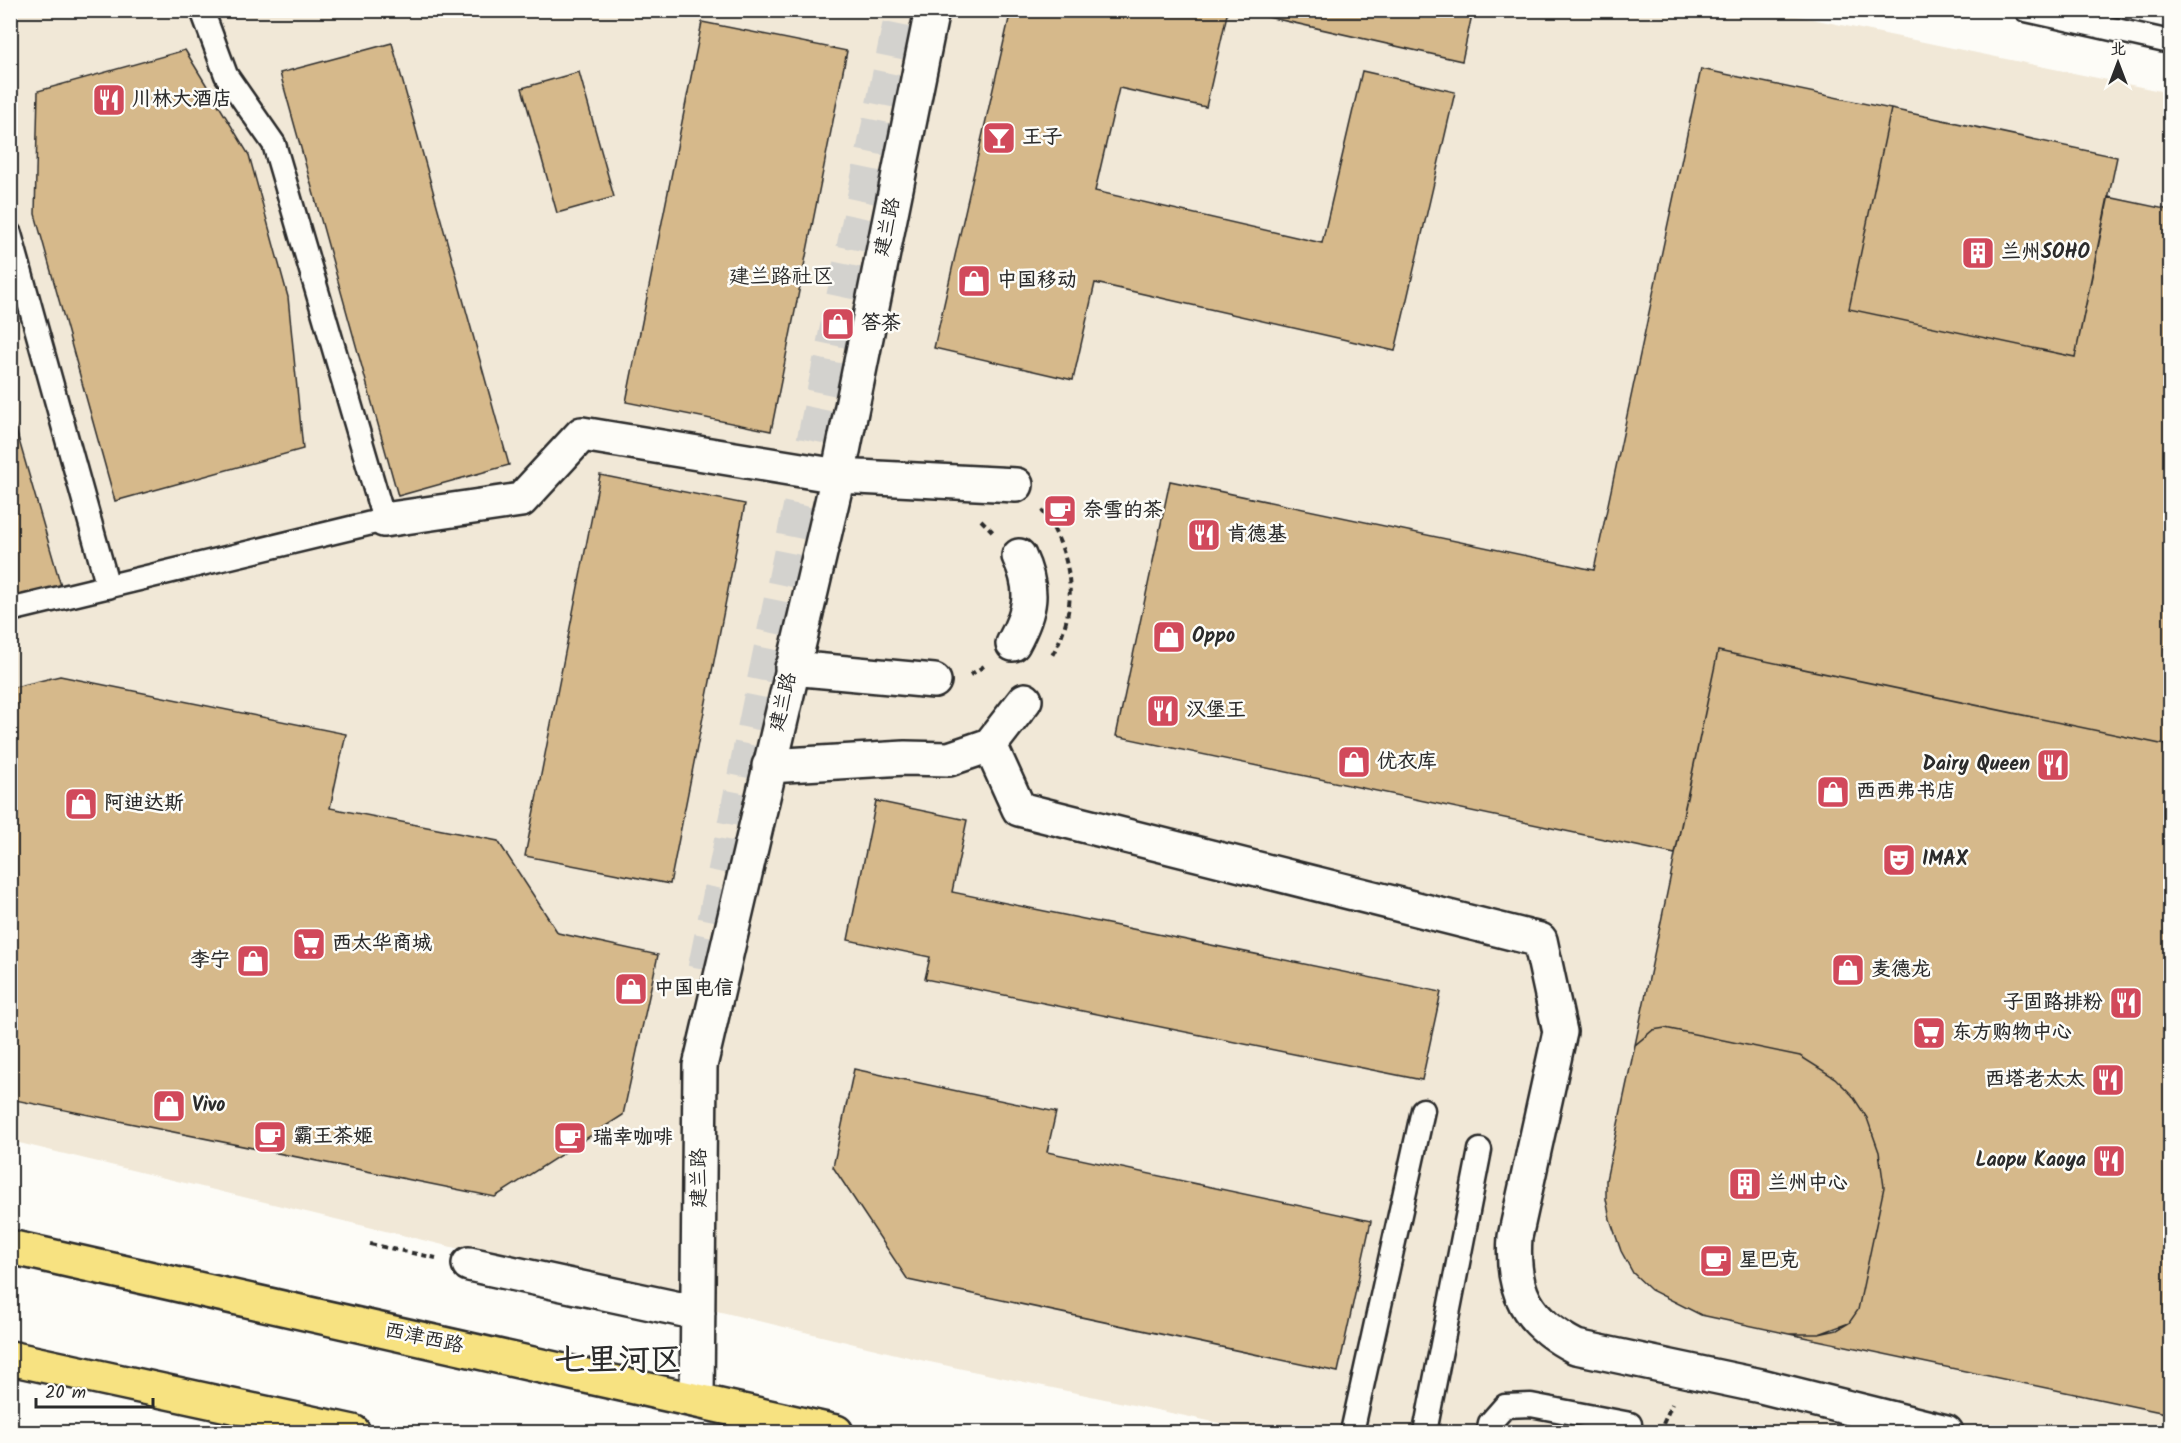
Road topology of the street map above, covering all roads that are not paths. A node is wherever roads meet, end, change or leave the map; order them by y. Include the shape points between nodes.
1 (202, 10) edge
2 (932, 10) edge
3 (2026, 10) edge
4 (2170, 42) edge
5 (10, 234) edge
6 (838, 476) junction
7 (1016, 485) dead end
8 (384, 520) junction
9 (1019, 556) dead end
10 (108, 587) junction
11 (10, 610) edge
12 (1013, 644) road end
13 (792, 668) junction
14 (934, 681) road end
15 (1025, 700) dead end
16 (990, 745) junction
17 (769, 766) junction
18 (1424, 1110) dead end
19 (1480, 1150) dead end
20 (10, 1247) edge
21 (469, 1264) road end
22 (698, 1313) junction
23 (10, 1358) edge
24 (697, 1399) junction
25 (1630, 1424) dead end
26 (353, 1432) edge
27 (836, 1432) edge
28 (1352, 1432) edge
29 (1425, 1432) edge
30 (1488, 1432) edge
31 (1946, 1432) edge

1 - 8 lane via 226,75 274,144
2 - 6 street, 建兰路
3 - 4 lane
5 - 10 lane
6 - 7 street
6 - 8 street via 582,434 520,500
6 - 13 street, 建兰路
8 - 10 lane
9 - 12 street via 1029,578 1027,619
10 - 11 lane
13 - 14 street
13 - 17 street, 建兰路
15 - 16 street
16 - 17 street via 949,759
16 - 31 street via 1019,809 1540,940 1560,1032 1515,1237 1513,1264 1519,1291 1532,1315 1552,1335 1576,1347 1761,1386
17 - 22 street, 建兰路 via 700,1066
18 - 28 lane
19 - 29 lane
20 - 24 main road, 西津西路
21 - 22 street
22 - 24 street, 建兰路
23 - 26 main road
24 - 27 main road, 西津西路
25 - 30 lane via 1531,1404 1505,1406 1490,1423

